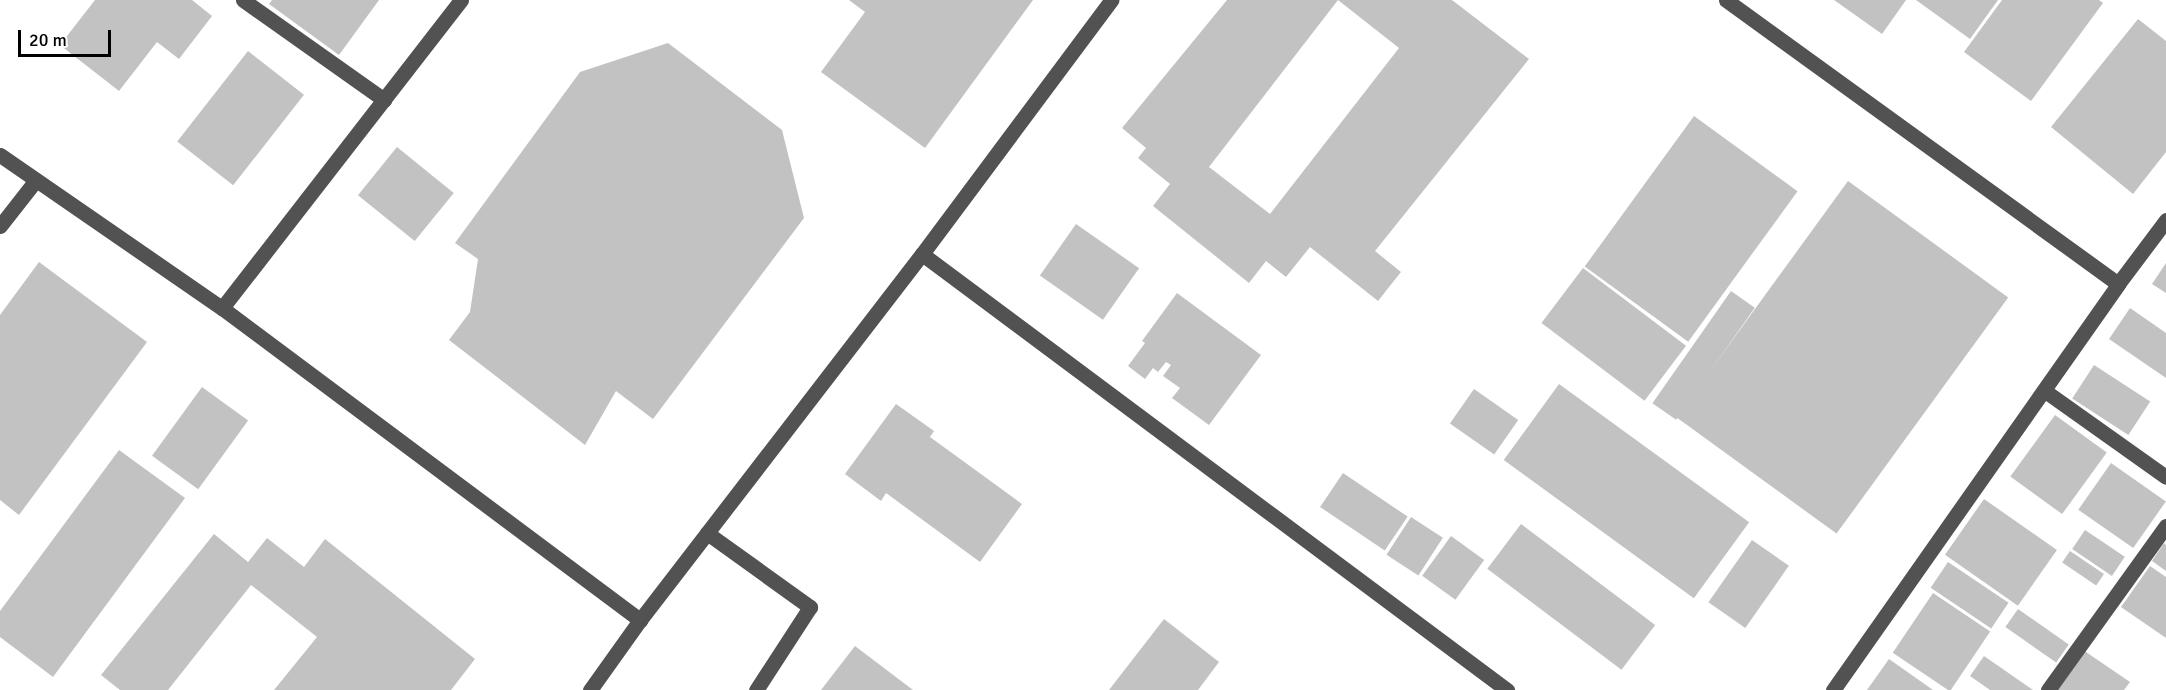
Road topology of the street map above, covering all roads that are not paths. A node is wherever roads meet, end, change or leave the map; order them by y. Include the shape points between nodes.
1 (243, 0) edge
2 (461, 0) edge
3 (1111, 0) edge
4 (1726, 0) edge
5 (384, 100) junction
6 (0, 155) edge
7 (36, 180) junction
8 (2166, 220) edge
9 (0, 226) edge
10 (922, 254) junction
11 (2118, 284) junction
12 (222, 308) junction
13 (2045, 391) junction
14 (2166, 477) edge
15 (2166, 526) edge
16 (707, 533) junction
17 (640, 620) junction
18 (590, 690) edge
19 (756, 690) edge
20 (1507, 690) edge
21 (1833, 690) edge
22 (2048, 690) edge

1 - 5 street
2 - 5 street
3 - 10 street
4 - 11 street
5 - 12 street
6 - 7 street
7 - 9 street
7 - 12 street
8 - 11 street
10 - 16 street
10 - 20 street
11 - 13 street
12 - 17 street
13 - 14 street
13 - 21 street
15 - 22 street
16 - 17 street
16 - 19 street via 810,607
17 - 18 street

